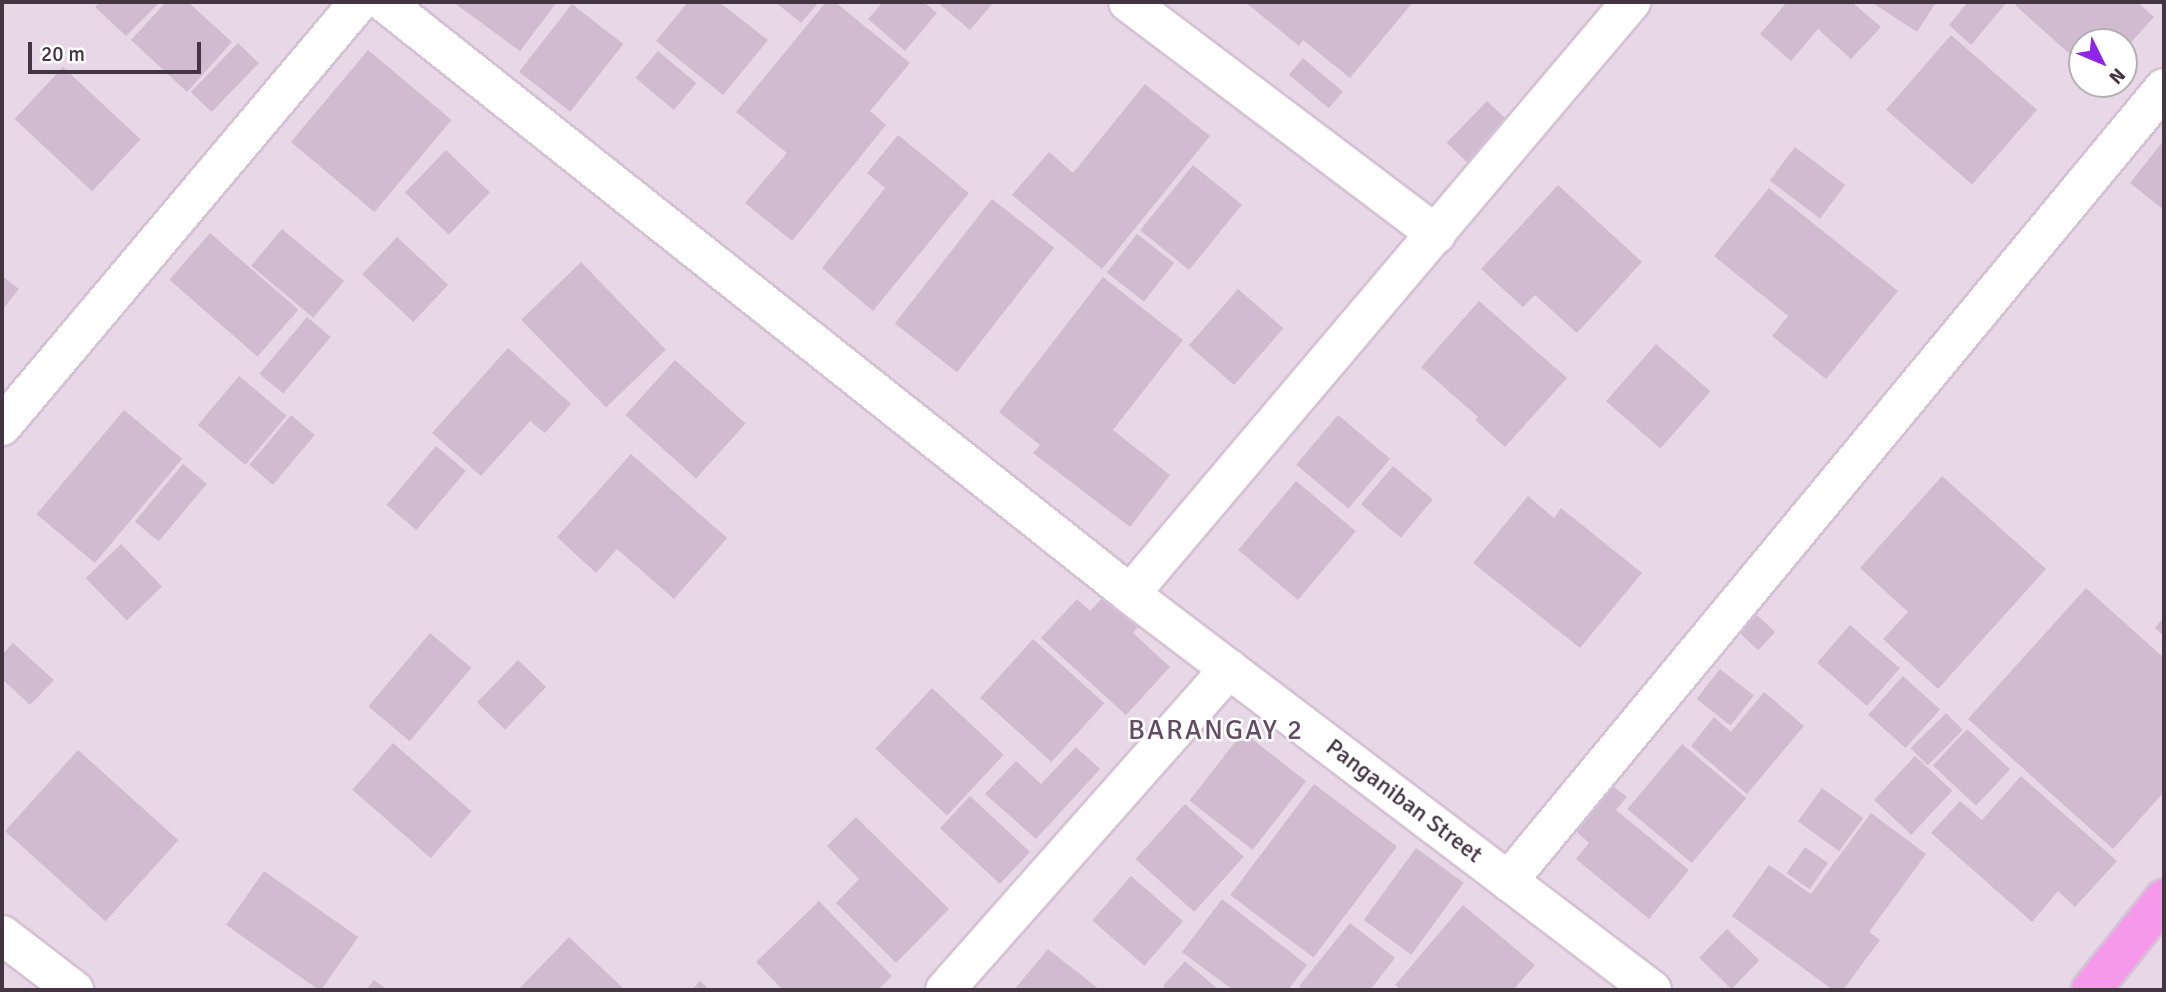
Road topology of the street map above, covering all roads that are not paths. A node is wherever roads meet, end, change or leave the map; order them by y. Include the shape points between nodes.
1 (359, 2) edge
2 (384, 2) edge
3 (1128, 2) edge
4 (1631, 2) edge
5 (2164, 88) edge
6 (1436, 234) junction
7 (2, 426) edge
8 (1130, 594) junction
9 (1229, 669) junction
10 (1508, 881) junction
11 (2164, 899) edge
12 (2, 935) edge
13 (74, 990) edge
14 (945, 990) edge
15 (1652, 990) edge
16 (2091, 990) edge

1 - 7 street
2 - 8 street, Panganiban Street
3 - 6 street
4 - 6 street
5 - 10 street
6 - 8 street
8 - 9 street, Panganiban Street
9 - 10 street, Panganiban Street
9 - 14 street
10 - 15 street, Panganiban Street
11 - 16 main road
12 - 13 street

